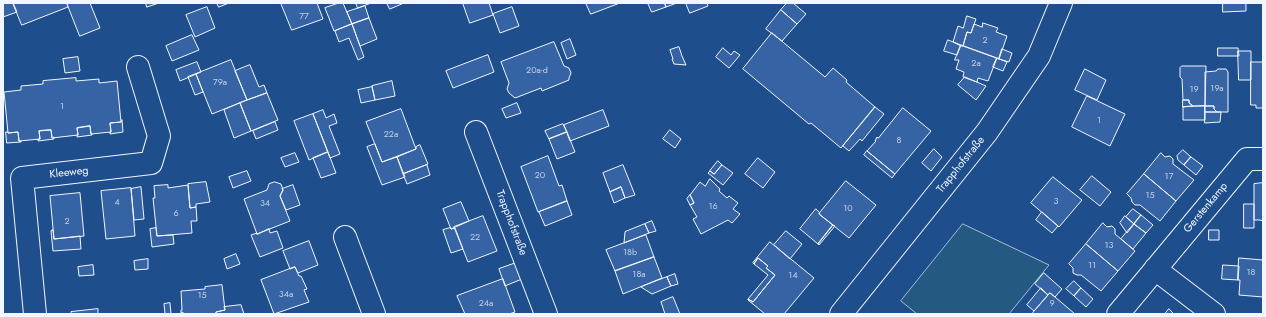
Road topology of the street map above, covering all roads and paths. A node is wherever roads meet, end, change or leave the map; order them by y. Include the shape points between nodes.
1 (1061, 3) edge
2 (138, 67) dead end
3 (476, 132) dead end
4 (1263, 159) edge
5 (345, 236) dead end
6 (1155, 268) junction
7 (35, 314) edge
8 (374, 314) edge
9 (546, 314) edge
10 (841, 314) edge
11 (1118, 314) edge
12 (1214, 314) edge

1 - 10 street, Trapphofstraße via 1039,56 987,132
2 - 7 street, Kleeweg via 159,136 152,163 22,178
3 - 9 street, Trapphofstraße
4 - 6 street, Gerstenkamp via 1247,159
5 - 8 street
6 - 11 street, Gerstenkamp
6 - 12 street

